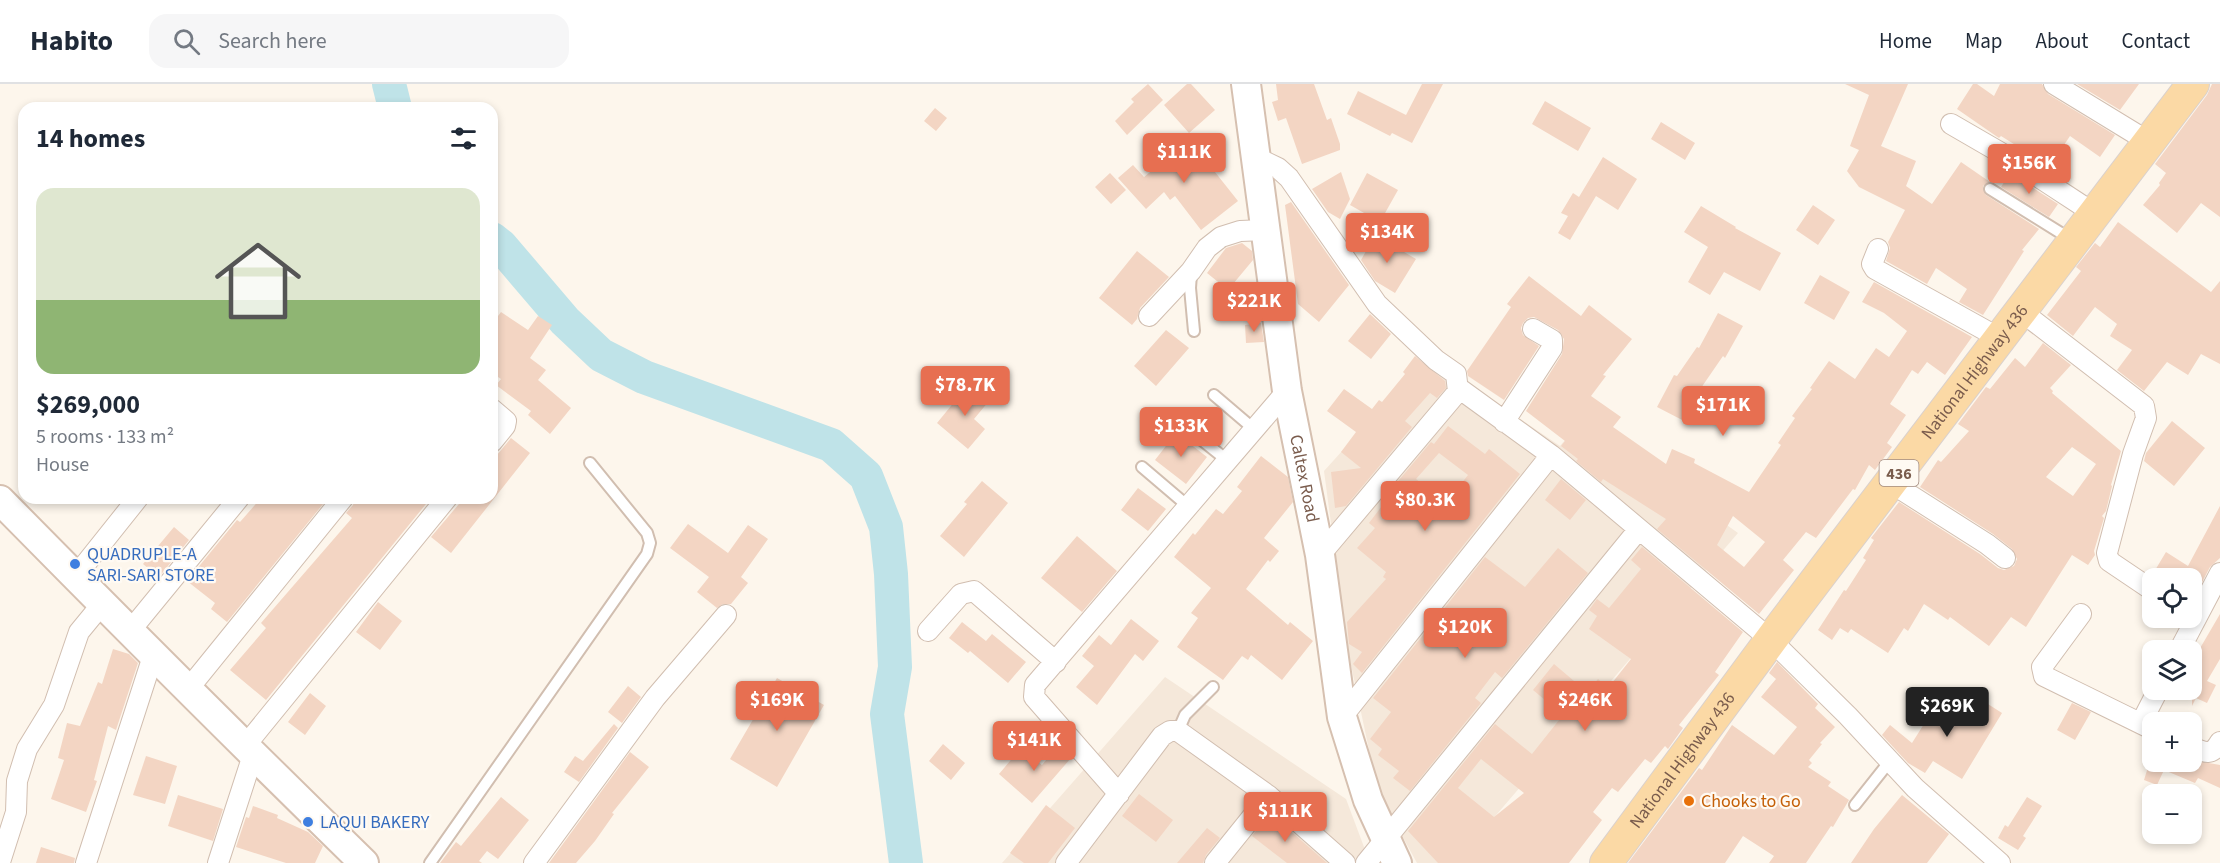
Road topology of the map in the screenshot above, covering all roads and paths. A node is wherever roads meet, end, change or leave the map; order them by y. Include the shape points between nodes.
1 (1232, 84) edge
2 (1246, 84) edge
3 (2055, 84) edge
4 (2193, 84) edge
5 (1248, 112) junction
6 (1951, 124) dead end
7 (2149, 142) junction
8 (1255, 157) junction
9 (1990, 189) dead end
10 (2095, 214) junction
11 (1265, 230) junction
12 (2074, 242) junction
13 (1878, 249) dead end
14 (1191, 271) junction
15 (2022, 312) junction
16 (1149, 316) dead end
17 (1533, 329) dead end
18 (1194, 331) dead end
19 (2001, 339) junction
20 (1287, 391) junction
21 (1458, 391) junction
22 (1214, 395) dead end
23 (498, 414) edge
24 (1504, 422) junction
25 (1188, 429) dead end
26 (1255, 430) junction
27 (498, 435) edge
28 (1551, 455) junction
29 (1228, 461) junction
30 (590, 463) dead end
31 (1142, 467) dead end
32 (1891, 483) junction
33 (0, 500) edge
34 (133, 504) edge
35 (234, 504) edge
36 (338, 504) edge
37 (442, 504) edge
38 (1189, 507) junction
39 (1639, 529) junction
40 (1320, 555) junction
41 (2005, 558) dead end
42 (2220, 573) edge
43 (75, 577) junction
44 (2142, 583) edge
45 (2202, 602) edge
46 (102, 604) junction
47 (2081, 614) dead end
48 (726, 615) dead end
49 (130, 631) junction
50 (928, 631) dead end
51 (1771, 640) junction
52 (154, 653) junction
53 (1056, 662) junction
54 (1213, 687) dead end
55 (189, 688) junction
56 (1342, 717) junction
57 (2142, 724) edge
58 (1178, 731) junction
59 (2220, 742) edge
60 (249, 750) junction
61 (2202, 751) edge
62 (1890, 761) junction
63 (1119, 794) junction
64 (1269, 796) junction
65 (1855, 805) dead end
66 (1391, 851) edge
67 (0, 862) edge
68 (86, 863) edge
69 (218, 863) edge
70 (364, 863) edge
71 (430, 863) edge
72 (534, 863) edge
73 (1066, 863) edge
74 (1215, 863) edge
75 (1345, 863) edge
76 (1366, 863) edge
77 (1605, 863) edge
78 (2000, 863) edge

1 - 5 street
2 - 5 street, Caltex Road
3 - 7 street
4 - 7 main road, National Highway 436 / 436
5 - 8 street, Caltex Road
6 - 10 street
7 - 10 main road, National Highway 436 / 436
8 - 11 street, Caltex Road
8 - 21 street via 1289,178 1377,304 1456,374
9 - 12 lane
10 - 12 main road, National Highway 436 / 436
11 - 14 street via 1221,237 1207,248
11 - 20 street, Caltex Road
12 - 15 main road, National Highway 436 / 436
13 - 19 street via 1872,264 1875,269
14 - 16 street
14 - 18 lane
15 - 19 main road, National Highway 436 / 436
15 - 44 street via 2144,406 2146,418 2107,553 2109,561
17 - 24 street via 1552,340 1552,348
19 - 32 main road, National Highway 436 / 436
20 - 26 street
20 - 40 street, Caltex Road
21 - 24 street
21 - 40 street
22 - 26 lane
23 - 27 street via 506,421
24 - 28 street
25 - 29 lane
26 - 29 street
28 - 39 street
28 - 56 street
29 - 38 street
30 - 71 lane via 647,533 647,555
31 - 38 lane
32 - 41 street
32 - 51 main road, National Highway 436 / 436
33 - 43 street
34 - 43 street
35 - 49 street
36 - 55 street
37 - 60 street
38 - 53 street
39 - 51 street
39 - 66 street
40 - 56 street, Caltex Road
42 - 45 street
43 - 46 street
46 - 49 street
46 - 67 street via 79,632 54,705 27,750 17,781 16,812
47 - 57 street via 2042,667 2044,676
48 - 72 street via 655,698
49 - 52 street
50 - 53 street via 961,594 974,591
51 - 62 street
51 - 77 main road, National Highway 436 / 436
52 - 55 street
52 - 68 street
53 - 63 street via 1035,685 1034,697
54 - 58 lane via 1185,716
55 - 60 street
56 - 66 street, Caltex Road via 1368,800
58 - 63 street via 1162,736
58 - 64 street
59 - 61 street via 2211,753
60 - 69 street
60 - 70 street
62 - 65 lane
62 - 78 street
63 - 73 street
64 - 74 street
64 - 75 street
66 - 76 street

